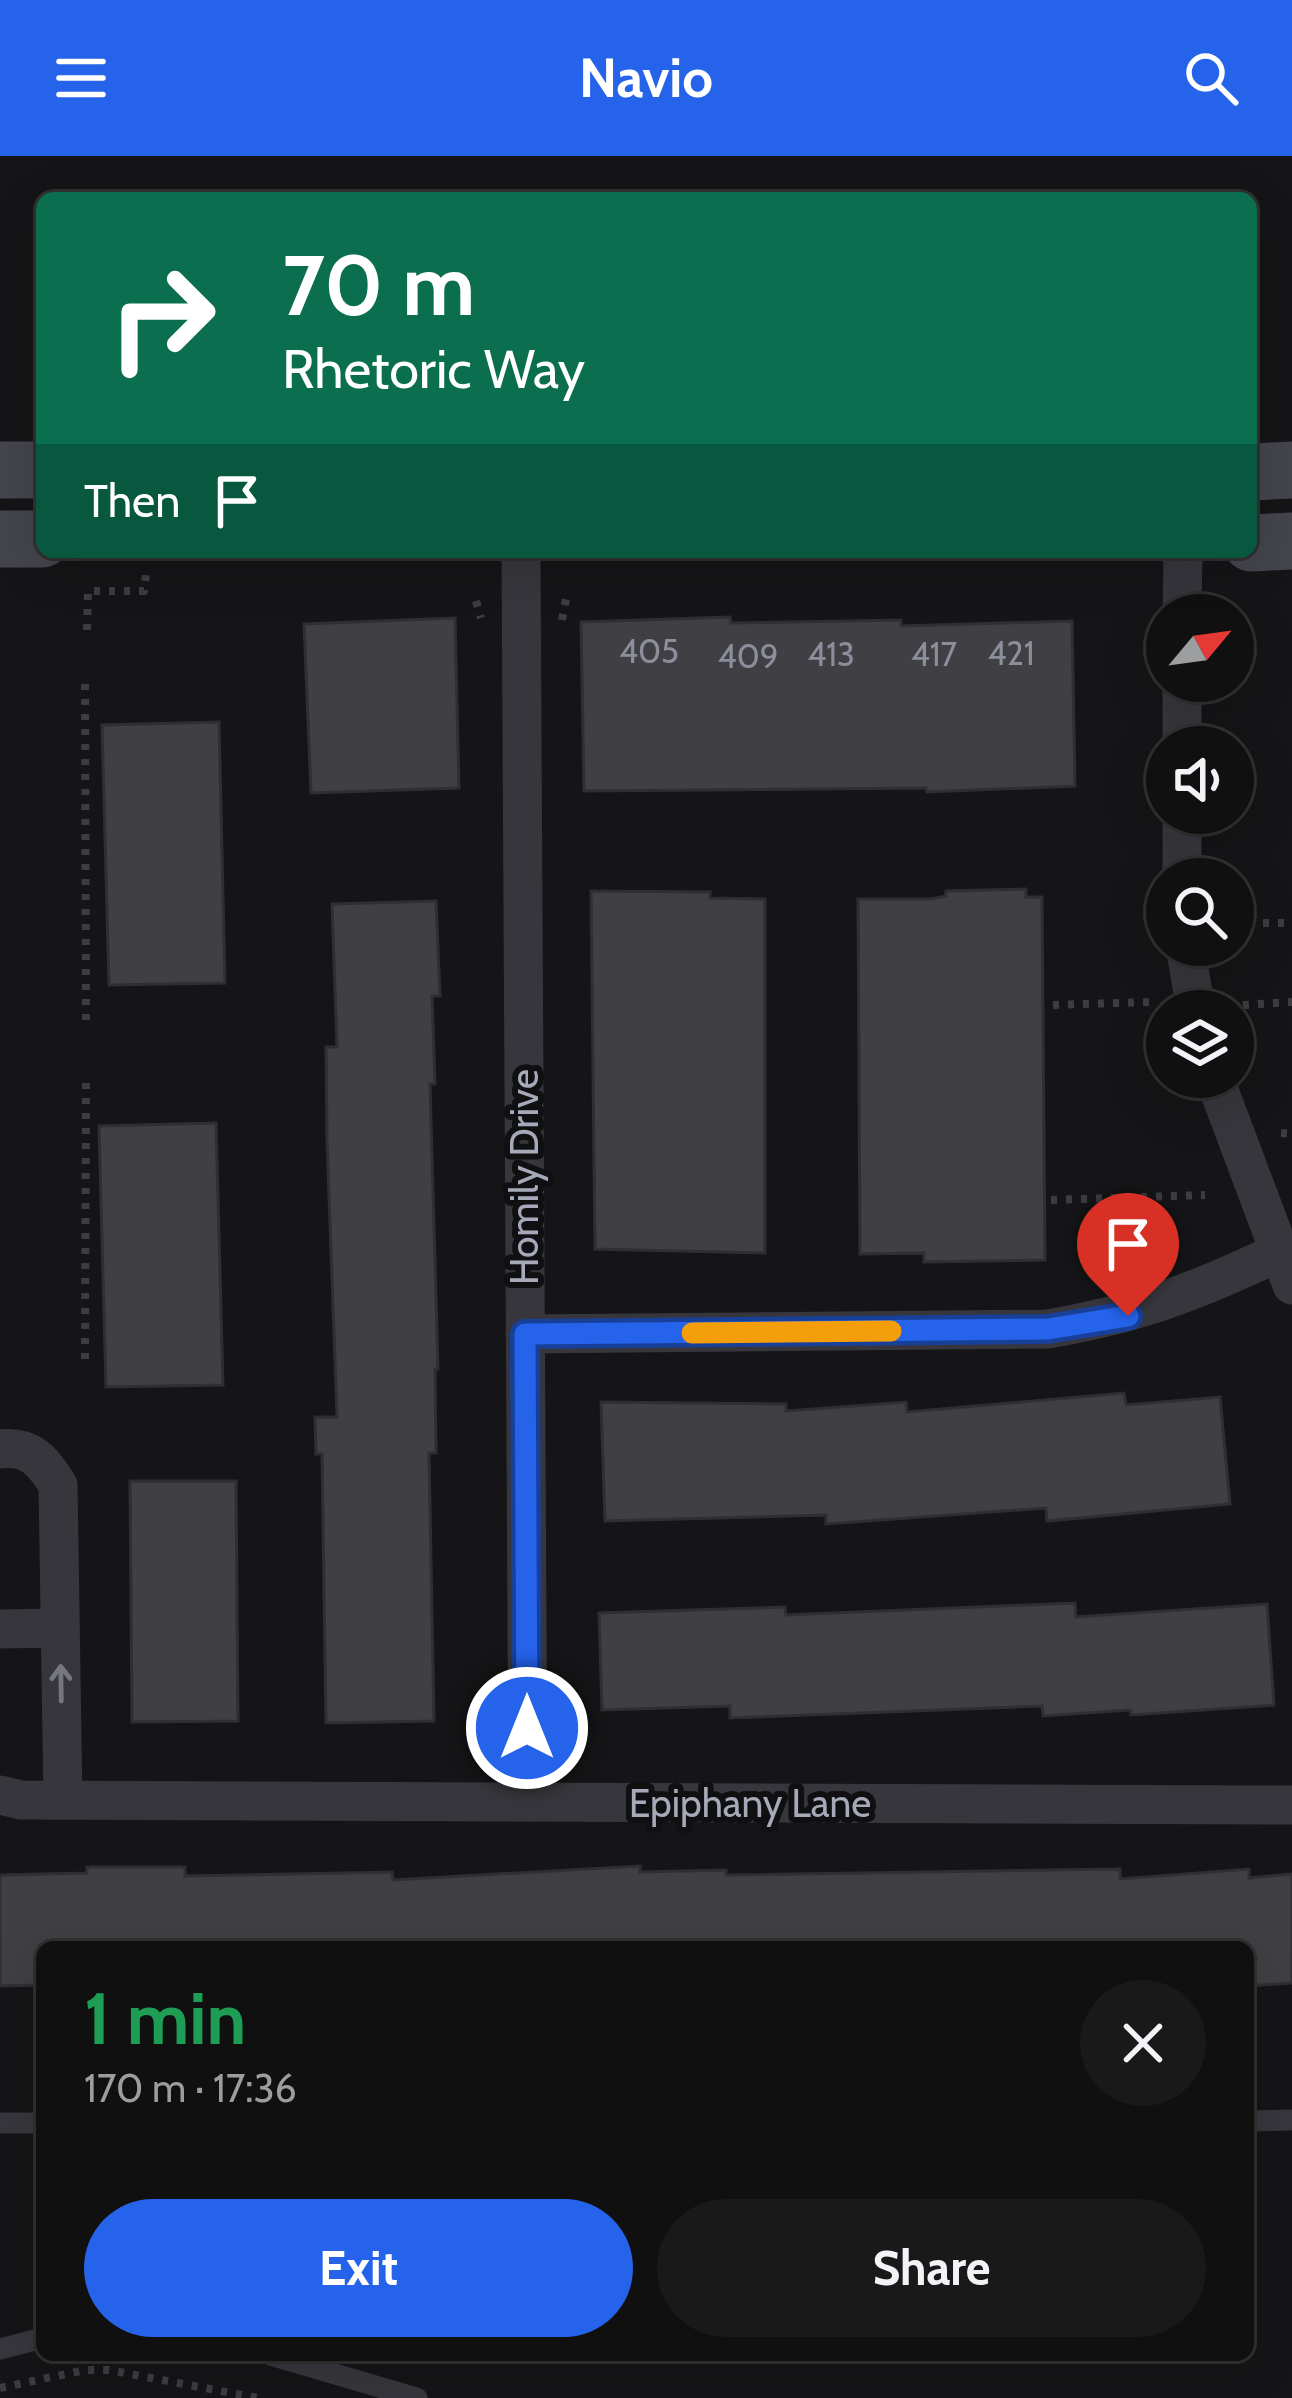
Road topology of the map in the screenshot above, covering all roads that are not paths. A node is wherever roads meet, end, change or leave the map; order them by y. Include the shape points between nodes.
1 (0, 470) edge
2 (36, 470) edge
3 (1292, 470) edge
4 (1257, 472) edge
5 (0, 539) edge
6 (36, 539) edge
7 (1292, 541) edge
8 (1257, 543) edge
9 (521, 558) edge
10 (1183, 558) edge
11 (1183, 594) edge
12 (1222, 1098) edge
13 (1286, 1269) edge
14 (525, 1334) junction
15 (0, 1450) edge
16 (60, 1628) junction
17 (0, 1629) edge
18 (0, 1795) edge
19 (63, 1800) junction
20 (528, 1802) junction
21 (1292, 1805) edge
22 (1292, 2120) edge
23 (1254, 2121) edge
24 (0, 2123) edge
25 (36, 2123) edge
26 (36, 2340) edge
27 (0, 2349) edge
28 (291, 2361) edge
29 (417, 2398) edge

1 - 2 main road
3 - 4 main road
5 - 6 main road
7 - 8 main road
9 - 14 street, Homily Drive
10 - 11 street
12 - 13 street
13 - 14 street via 1128,1316 1048,1329
14 - 20 street, Homily Drive
15 - 16 street via 17,1447 42,1460 58,1485
16 - 17 street
19 -> 16 street
18 - 19 street, Epiphany Lane
19 - 20 street, Epiphany Lane
20 - 21 street, Epiphany Lane
22 - 23 lane
24 - 25 lane
26 - 27 lane
28 - 29 lane

